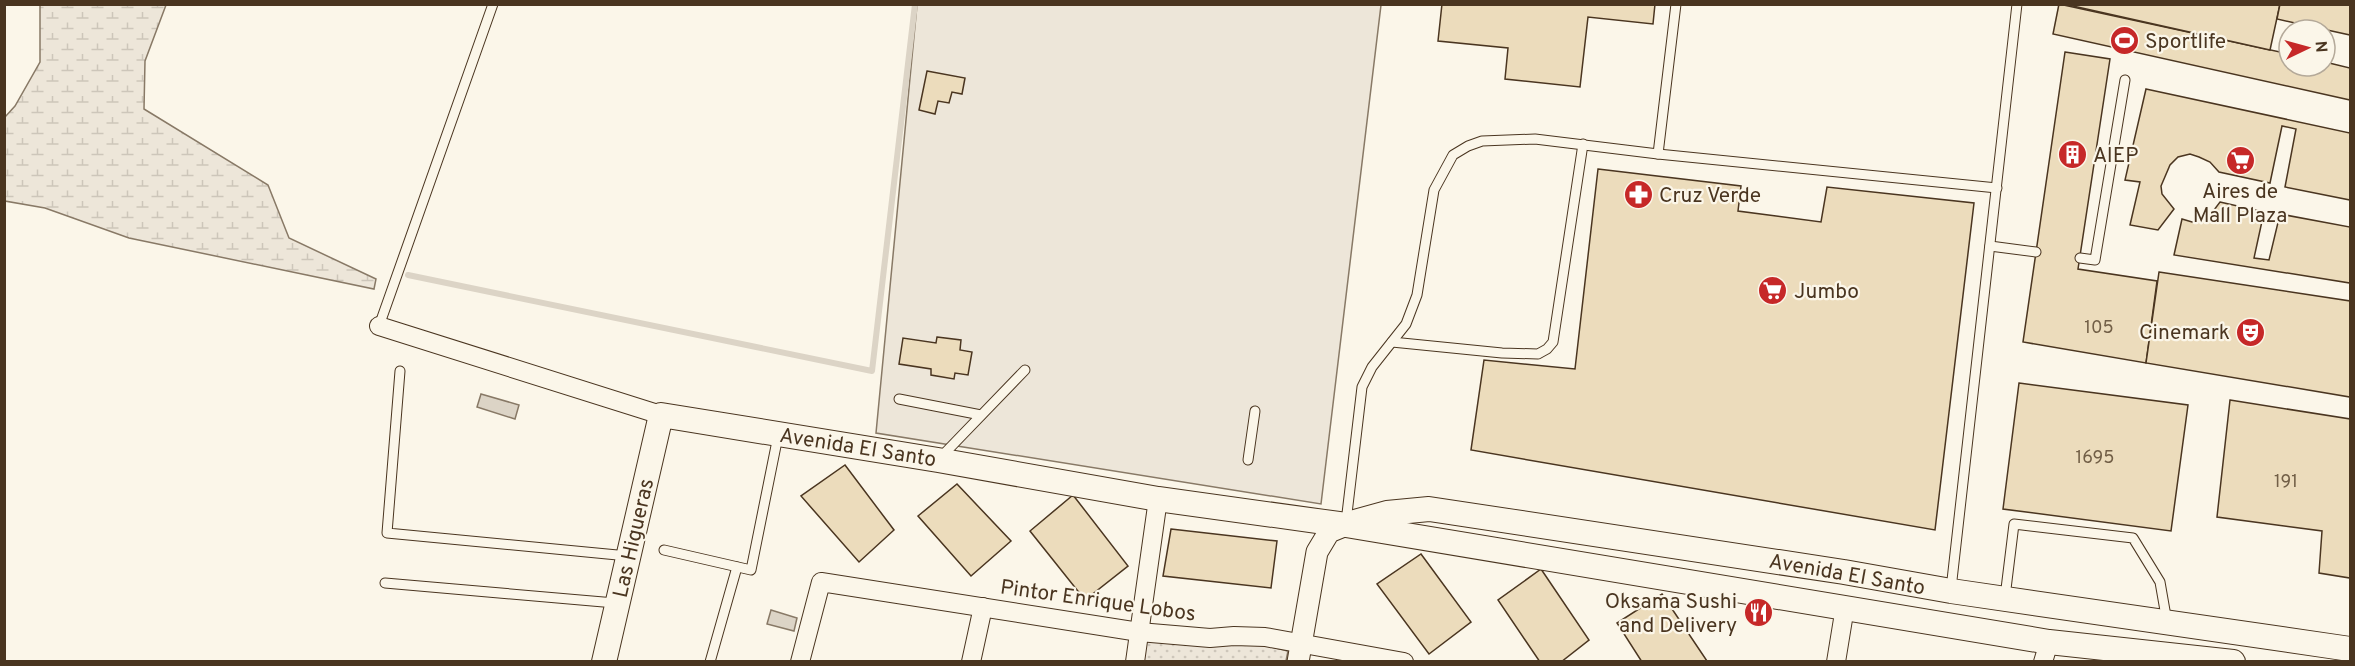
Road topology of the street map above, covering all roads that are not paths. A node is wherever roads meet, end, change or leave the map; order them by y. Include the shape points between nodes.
1 (493, 4) edge
2 (1676, 4) edge
3 (2017, 4) edge
4 (2125, 80) dead end
5 (1583, 144) junction
6 (1658, 154) junction
7 (1997, 188) junction
8 (1990, 246) junction
9 (2036, 252) dead end
10 (2080, 258) dead end
11 (379, 326) joint
12 (1392, 342) junction
13 (1025, 370) dead end
14 (400, 371) dead end
15 (899, 399) dead end
16 (1255, 411) dead end
17 (661, 415) junction
18 (981, 416) junction
19 (778, 434) junction
20 (938, 460) junction
21 (1248, 460) dead end
22 (1158, 499) junction
23 (1346, 525) junction
24 (664, 550) dead end
25 (628, 556) junction
26 (737, 567) junction
27 (385, 583) dead end
28 (1951, 591) junction
29 (2014, 600) junction
30 (618, 604) junction
31 (983, 607) junction
32 (1845, 607) junction
33 (2167, 623) junction
34 (1139, 632) junction
35 (2350, 649) edge
36 (2046, 652) edge
37 (1300, 653) edge
38 (604, 662) edge
39 (710, 662) edge
40 (800, 662) edge
41 (971, 662) edge
42 (1135, 662) edge
43 (1404, 662) edge
44 (1836, 662) edge
45 (2233, 662) edge

1 - 11 lane
2 - 6 lane
3 - 7 lane
4 - 10 lane via 2095,260
5 - 6 lane
5 - 12 lane via 1535,139 1482,141 1454,155 1434,190 1417,295 1406,324
5 - 12 lane via 1552,342 1547,349 1538,354 1502,353
6 - 7 lane
7 - 8 lane
8 - 9 lane
8 - 28 lane
11 - 17 street, Avenida El Santo
12 - 23 lane via 1362,387
13 - 18 lane
14 - 25 lane via 387,532
15 - 18 lane
16 - 21 lane
17 - 19 main road, Avenida El Santo
17 - 25 main road, Las Higueras
18 - 20 lane
19 - 20 main road, Avenida El Santo
19 - 26 lane via 751,570
20 - 22 main road, Avenida El Santo
22 - 23 main road, Avenida El Santo
22 - 34 street
23 - 28 main road, Avenida El Santo via 1387,513 1429,509
23 - 32 main road, Avenida El Santo
23 - 37 street via 1329,532 1317,552
24 - 26 lane
25 - 30 main road, Las Higueras
26 - 39 lane
27 - 30 lane
28 - 29 main road, Avenida El Santo
29 - 33 main road, Avenida El Santo
29 - 33 lane via 2014,524 2133,538 2160,582
29 - 36 main road via 2039,621
30 - 38 main road, Las Higueras
31 - 34 street, Pintor Enrique Lobos
31 - 40 street, Pintor Enrique Lobos via 821,582
31 - 41 street
32 - 36 main road, Avenida El Santo
32 - 44 street
33 - 35 main road, Avenida El Santo
34 - 37 street, Pintor Enrique Lobos via 1209,638 1265,636
34 - 42 street
36 - 45 main road, Avenida El Santo
37 - 43 street, Pintor Enrique Lobos

